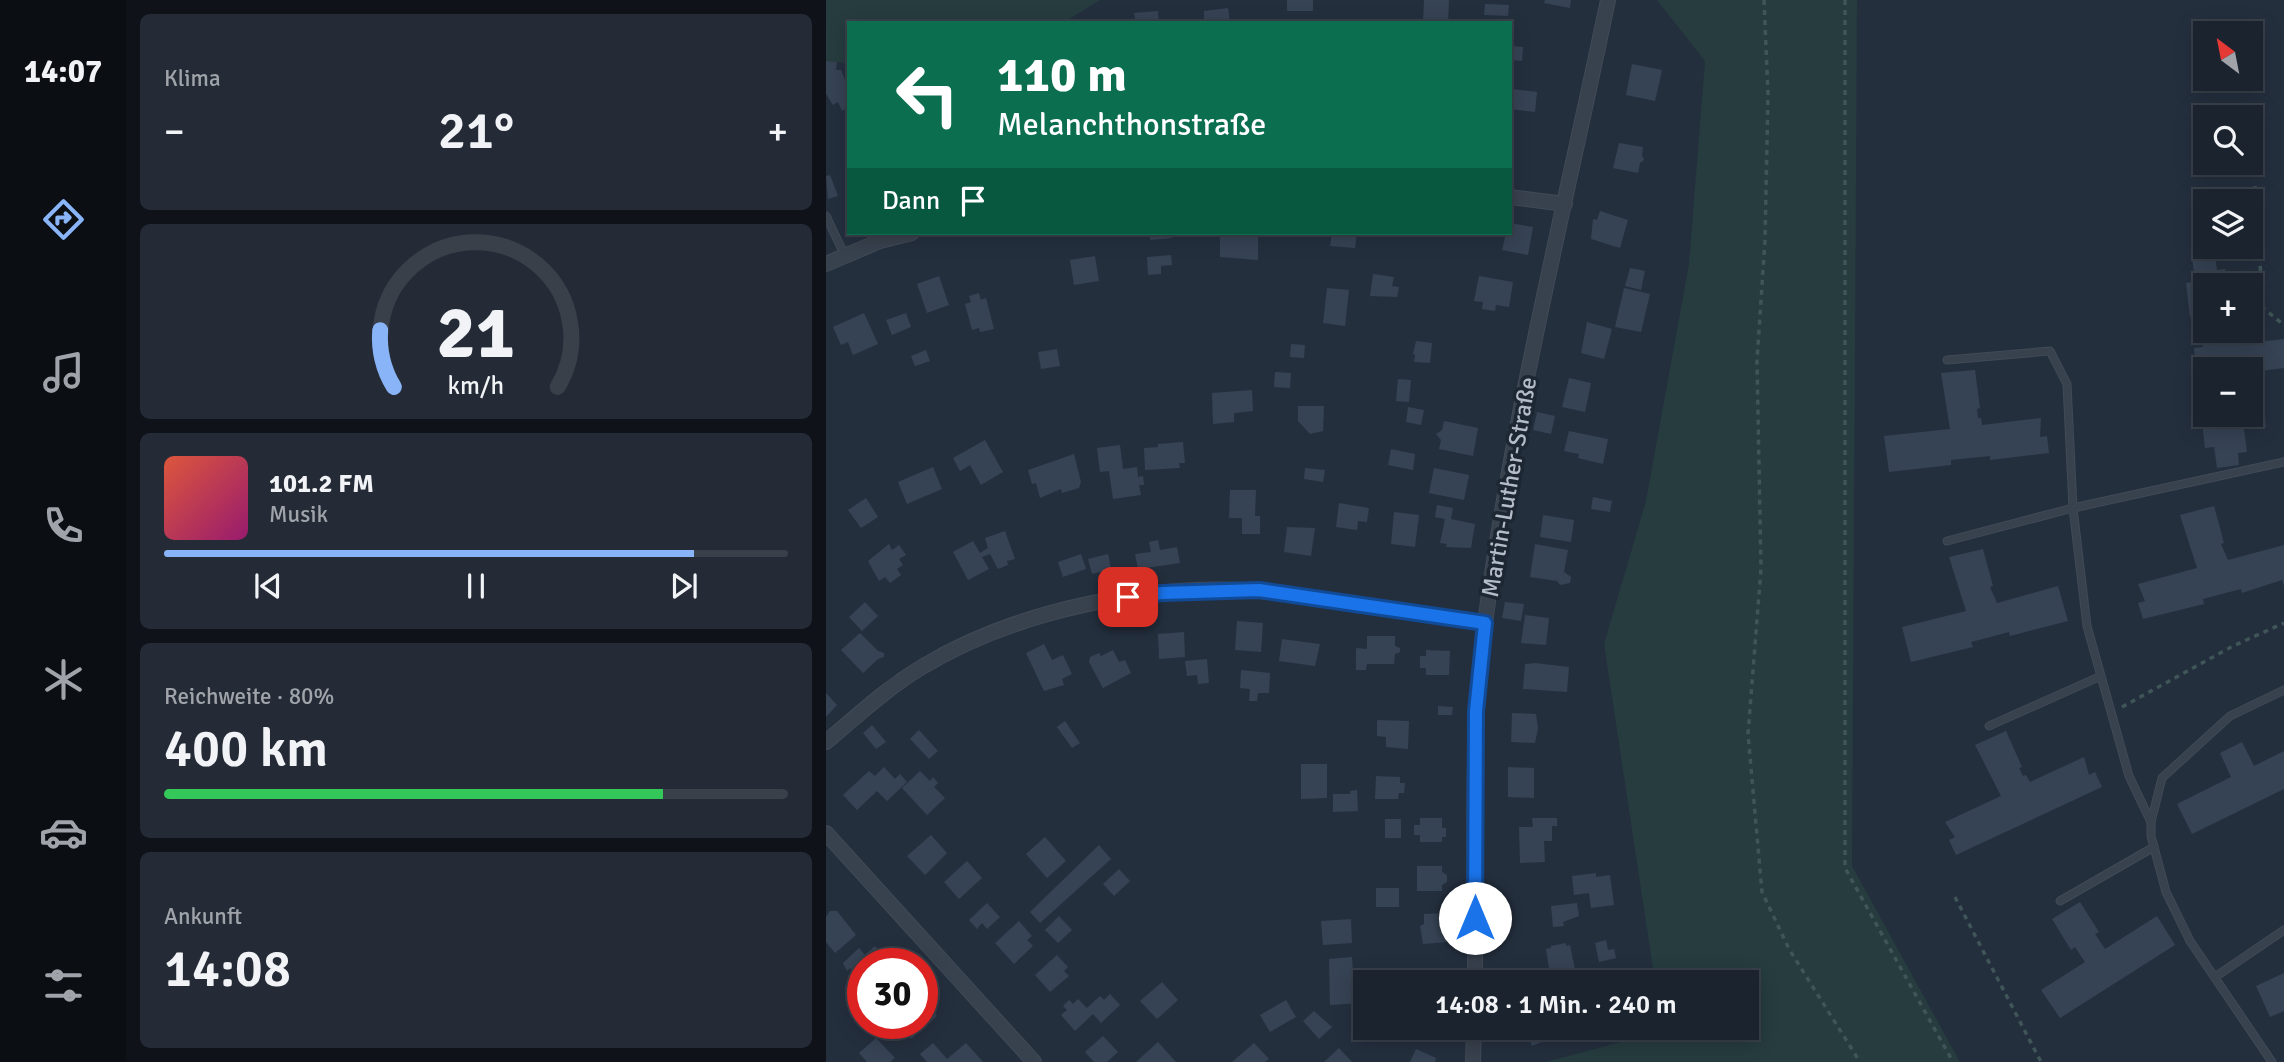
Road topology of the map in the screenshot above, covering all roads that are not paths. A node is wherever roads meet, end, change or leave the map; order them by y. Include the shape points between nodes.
1 (1608, 0) edge
2 (1512, 197) edge
3 (1565, 204) junction
4 (826, 216) edge
5 (904, 235) edge
6 (845, 256) junction
7 (826, 264) edge
8 (1947, 360) dead end
9 (2284, 461) edge
10 (2073, 508) junction
11 (1947, 541) dead end
12 (1485, 623) junction
13 (2101, 676) junction
14 (2284, 690) edge
15 (1989, 726) dead end
16 (826, 742) edge
17 (2151, 822) junction
18 (826, 833) edge
19 (2154, 847) junction
20 (2060, 901) dead end
21 (2284, 930) edge
22 (1475, 970) edge
23 (2215, 977) junction
24 (1474, 1040) edge
25 (1034, 1062) edge
26 (1473, 1062) edge
27 (2272, 1062) edge

1 - 3 street, Martin-Luther-Straße
2 - 3 street
3 - 12 street, Martin-Luther-Straße via 1520,420
4 - 6 lane
5 - 6 street
6 - 7 street
8 - 10 lane via 2050,351 2067,384
9 - 10 lane
10 - 11 lane
10 - 13 lane via 2087,626
12 - 16 street via 1259,590 1097,600 1025,621 933,661 877,699
12 - 22 street, Martin-Luther-Straße via 1476,711
13 - 15 lane
13 - 17 lane via 2129,776
14 - 17 lane via 2230,716 2162,778
17 - 19 lane
18 - 25 street
19 - 20 lane
19 - 23 lane via 2166,892
21 - 23 lane
23 - 27 lane
24 - 26 street

